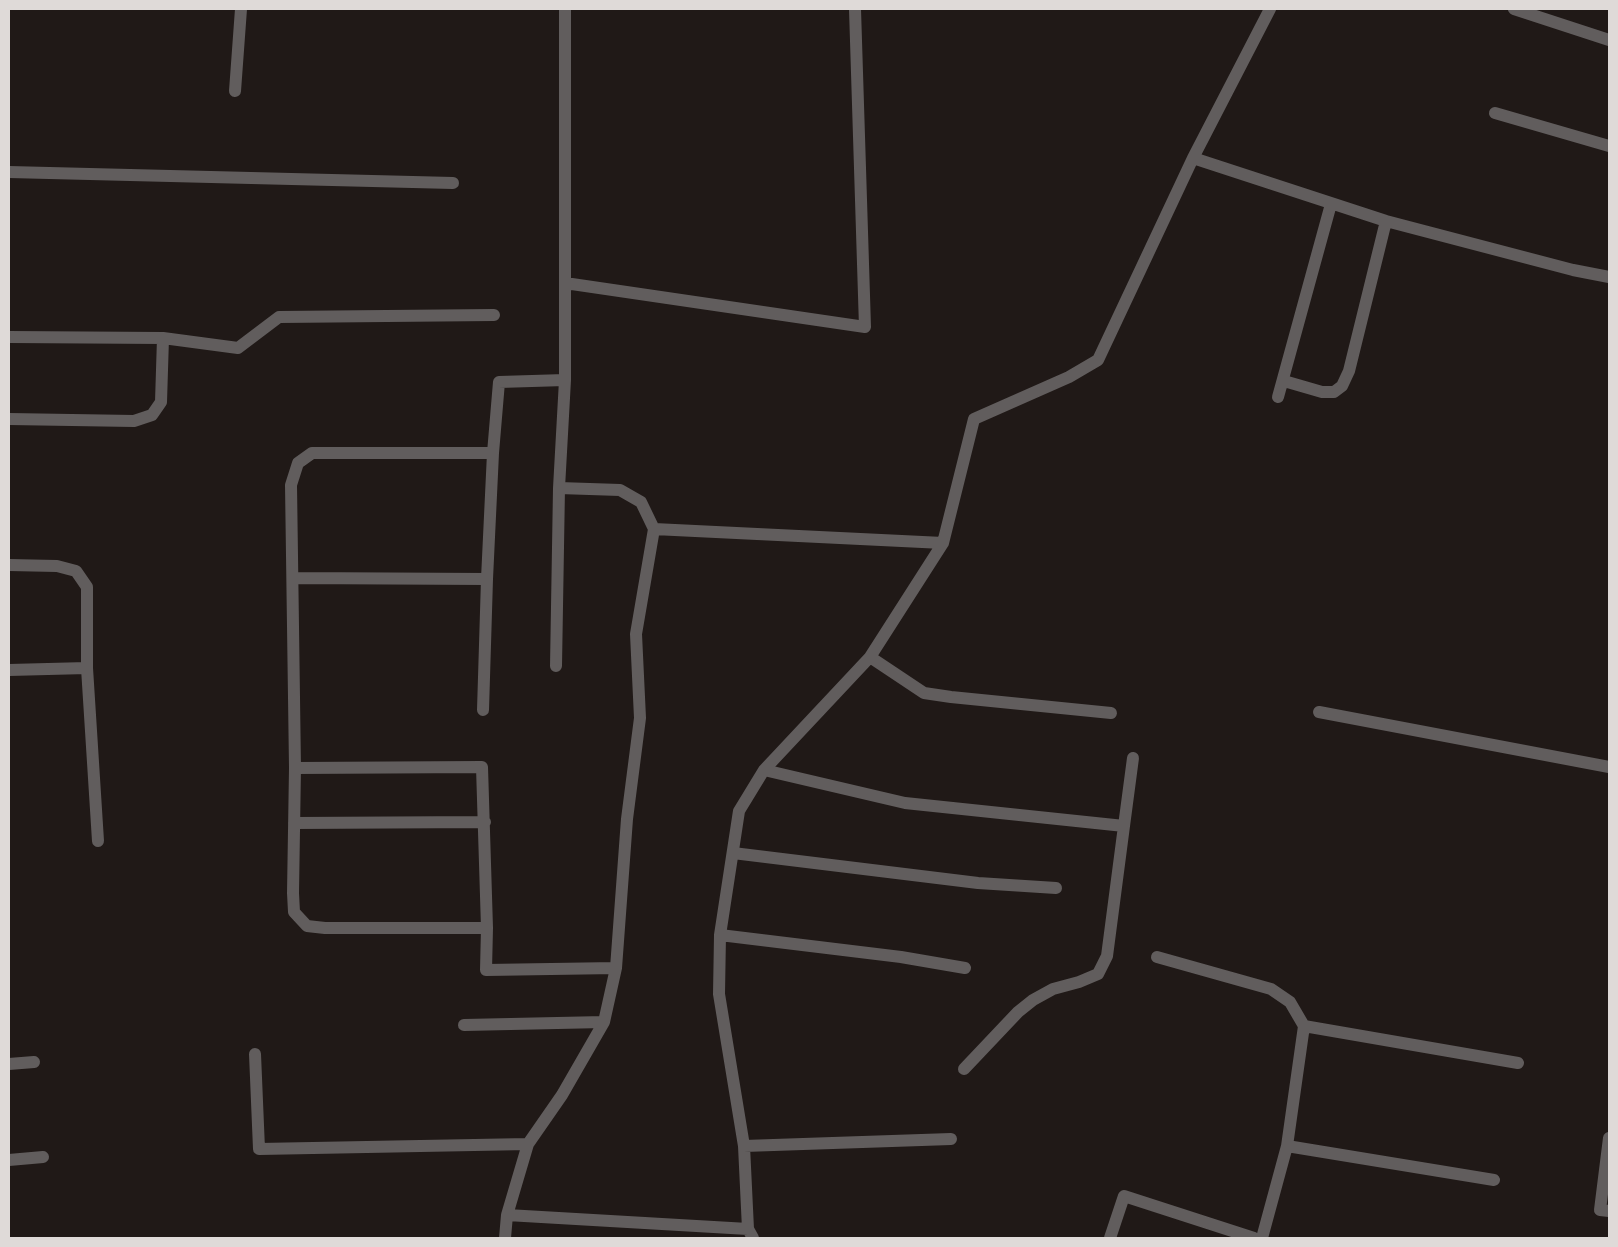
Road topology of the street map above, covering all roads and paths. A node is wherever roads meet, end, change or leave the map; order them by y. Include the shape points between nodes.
1 (241, 9) edge
2 (564, 9) edge
3 (855, 9) edge
4 (1270, 9) edge
5 (1514, 9) edge
6 (1609, 40) edge
7 (235, 91) dead end
8 (1495, 113) dead end
9 (1609, 146) edge
10 (1193, 158) junction
11 (9, 172) edge
12 (453, 183) dead end
13 (1331, 204) junction
14 (1386, 221) junction
15 (1609, 277) edge
16 (565, 283) junction
17 (494, 315) dead end
18 (9, 337) edge
19 (163, 338) junction
20 (565, 380) junction
21 (1284, 380) junction
22 (1278, 397) dead end
23 (9, 419) edge
24 (493, 452) junction
25 (559, 488) junction
26 (654, 529) junction
27 (943, 543) junction
28 (9, 565) edge
29 (292, 578) junction
30 (487, 579) junction
31 (870, 657) junction
32 (556, 666) dead end
33 (87, 668) junction
34 (9, 670) edge
35 (484, 710) dead end
36 (1319, 712) dead end
37 (1111, 713) dead end
38 (1133, 758) dead end
39 (1609, 767) edge
40 (295, 768) junction
41 (764, 770) junction
42 (484, 822) junction
43 (294, 823) junction
44 (1124, 826) junction
45 (98, 842) dead end
46 (733, 853) junction
47 (1056, 888) dead end
48 (487, 928) junction
49 (720, 935) junction
50 (1157, 957) dead end
51 (616, 968) junction
52 (965, 968) dead end
53 (604, 1022) junction
54 (464, 1025) dead end
55 (1304, 1026) junction
56 (255, 1054) dead end
57 (34, 1062) dead end
58 (1518, 1063) dead end
59 (9, 1064) edge
60 (964, 1069) dead end
61 (1609, 1138) edge
62 (951, 1139) dead end
63 (528, 1144) junction
64 (744, 1146) junction
65 (1286, 1146) junction
66 (43, 1157) dead end
67 (9, 1160) edge
68 (1494, 1180) dead end
69 (1609, 1211) edge
70 (507, 1215) junction
71 (750, 1234) edge
72 (505, 1238) edge
73 (1110, 1238) edge
74 (1254, 1238) edge
75 (1262, 1238) edge

1 - 7 street
2 - 16 street
3 - 16 street via 865,327
4 - 10 street
5 - 6 street
8 - 9 street
10 - 13 street
10 - 27 street via 1098,360 1069,377 974,418
11 - 12 street
13 - 14 street
13 - 21 street
14 - 15 street
14 - 21 street via 1349,371 1342,386 1334,392 1322,392
16 - 20 street
17 - 19 street via 279,317 238,348
18 - 19 street
19 - 23 street via 161,402 152,415 134,421
20 - 24 street via 499,382
20 - 25 street
21 - 22 street
24 - 29 street via 312,453 298,462 291,485
24 - 30 street
25 - 26 street via 620,490 641,502
25 - 32 street
26 - 27 street
26 - 51 street via 636,634 640,718 627,819
27 - 31 street
28 - 33 street via 57,566 76,571 87,587
29 - 30 street
29 - 40 street
30 - 35 street
31 - 37 street via 924,693
31 - 41 street
33 - 34 street
33 - 45 street
36 - 39 street
38 - 44 street
40 - 42 street via 482,767
40 - 43 street
41 - 44 street via 905,803
41 - 46 street via 739,811
42 - 43 street
42 - 48 street
43 - 48 street via 294,912 307,926
44 - 60 street via 1107,956 1098,974 1053,989 1033,1000
46 - 47 street via 978,883
46 - 49 street
48 - 51 street via 486,970
49 - 52 street
49 - 64 street via 719,994
50 - 55 street via 1271,989 1290,1002
51 - 53 street
53 - 54 street
53 - 63 street via 562,1095
55 - 58 street
55 - 65 street
56 - 63 street via 259,1149
57 - 59 street
61 - 69 street via 1600,1210
62 - 64 street
63 - 70 street
64 - 71 street
65 - 68 street
65 - 75 street
66 - 67 street
70 - 71 street
70 - 72 street
73 - 74 street via 1124,1196

